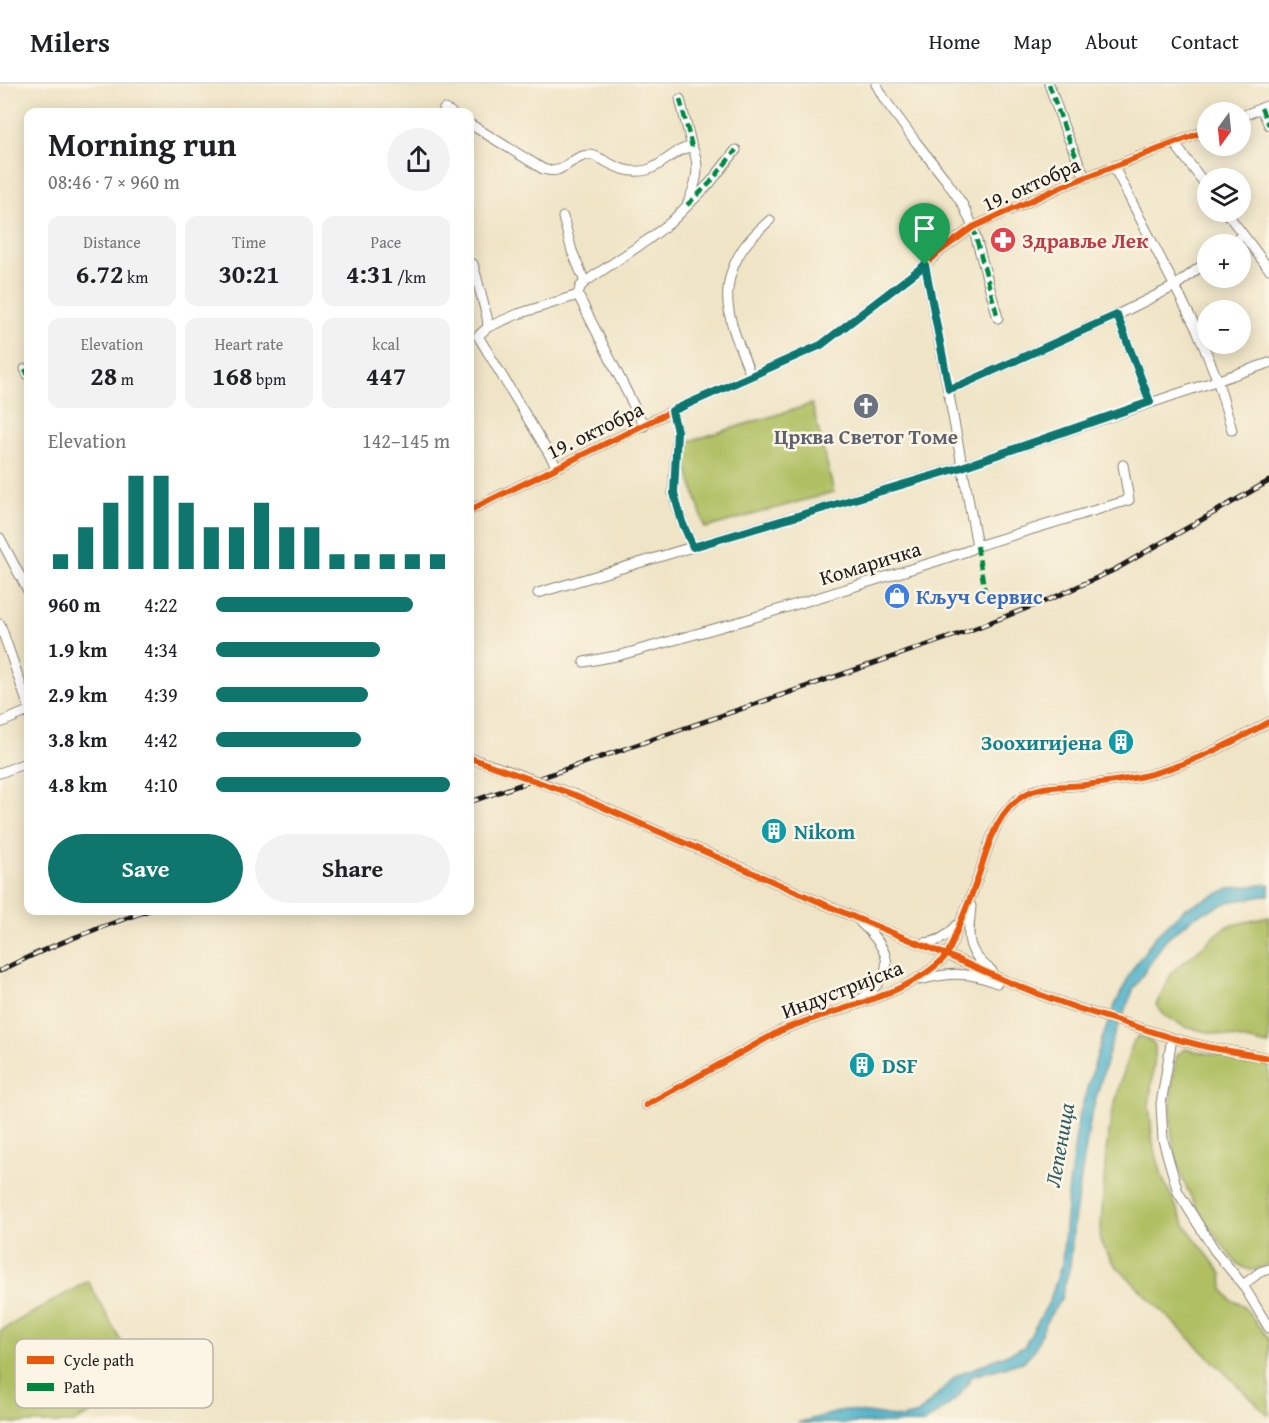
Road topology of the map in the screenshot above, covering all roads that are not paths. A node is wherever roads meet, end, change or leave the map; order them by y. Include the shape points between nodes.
1 (876, 84) edge
2 (1049, 84) edge
3 (680, 99) dead end
4 (1265, 106) edge
5 (1251, 112) edge
6 (1269, 125) edge
7 (474, 126) edge
8 (1197, 134) edge
9 (1174, 143) junction
10 (692, 147) junction
11 (736, 150) dead end
12 (1114, 166) junction
13 (1197, 173) edge
14 (1085, 177) junction
15 (687, 205) junction
16 (563, 217) dead end
17 (770, 220) dead end
18 (973, 227) junction
19 (1251, 245) edge
20 (925, 265) junction
21 (474, 268) edge
22 (1197, 269) edge
23 (1269, 269) edge
24 (585, 282) junction
25 (1175, 286) junction
26 (578, 295) junction
27 (1117, 315) junction
28 (998, 318) dead end
29 (488, 327) junction
30 (474, 338) edge
31 (1269, 363) edge
32 (750, 376) junction
33 (1217, 379) junction
34 (949, 389) junction
35 (1150, 402) junction
36 (672, 411) junction
37 (644, 426) junction
38 (1232, 430) dead end
39 (1123, 465) dead end
40 (556, 467) junction
41 (962, 467) junction
42 (474, 508) edge
43 (0, 538) edge
44 (977, 546) junction
45 (693, 547) junction
46 (24, 583) edge
47 (538, 593) dead end
48 (0, 624) edge
49 (584, 662) dead end
50 (24, 693) edge
51 (24, 713) edge
52 (1269, 722) edge
53 (0, 723) edge
54 (474, 759) edge
55 (24, 764) edge
56 (0, 773) edge
57 (972, 894) junction
58 (856, 918) junction
59 (962, 918) junction
60 (916, 942) junction
61 (947, 955) junction
62 (1006, 981) junction
63 (906, 984) junction
64 (1041, 995) junction
65 (853, 1004) junction
66 (1172, 1038) junction
67 (1269, 1058) edge
68 (646, 1105) dead end
69 (1269, 1269) edge
70 (1243, 1286) junction
71 (1269, 1328) edge

1 - 18 street via 963,205
2 - 14 street
3 - 10 street
4 - 5 street
4 - 6 street
7 - 10 street via 551,171 590,155 630,172 649,170
8 - 9 street, 19. октобра
9 - 12 street, 19. октобра
9 - 13 street
10 - 15 street via 697,177
11 - 15 street
12 - 14 street, 19. октобра
12 - 25 street
14 - 18 street, 19. октобра
15 - 24 street via 661,230
16 - 24 street
17 - 32 street via 745,245 728,283 728,309
18 - 20 street, 19. октобра
18 - 28 street
19 - 23 street
20 - 32 street, 19. октобра via 821,345
20 - 34 street
21 - 29 street
22 - 25 street
24 - 26 street
25 - 27 street
25 - 33 street
26 - 29 street
26 - 37 street
27 - 34 street
27 - 35 street
29 - 30 street
30 - 40 street
31 - 33 street
32 - 36 street, 19. октобра
33 - 35 street
33 - 38 street
34 - 41 street
35 - 41 street
36 - 37 street, 19. октобра
36 - 45 street via 677,431 674,493
37 - 40 street, 19. октобра
39 - 44 street, Комаричка via 1129,500
40 - 42 street, 19. октобра
41 - 44 street
41 - 45 street
43 - 46 street
44 - 49 street, Комаричка via 742,621
45 - 47 street
48 - 50 street
51 - 53 street
52 - 57 street, Индустријска via 1214,751 1168,769 1024,795 999,820
54 - 58 street, bridge via 575,795
55 - 56 street
57 - 59 street, Индустријска
57 - 62 street via 970,945 983,964
58 - 60 street
58 - 65 street via 880,943 886,972 875,988
59 - 60 street via 950,933 934,942
59 - 61 street, Индустријска
60 - 61 street
61 - 62 street
61 - 63 street, Индустријска
62 - 64 street
63 - 64 street via 962,974 1021,994
63 - 65 street, Индустријска
64 - 66 street
65 - 68 street, Индустријска via 780,1031
66 - 67 street
66 - 70 street via 1161,1104 1163,1140 1178,1192 1215,1251
69 - 70 street
70 - 71 street

